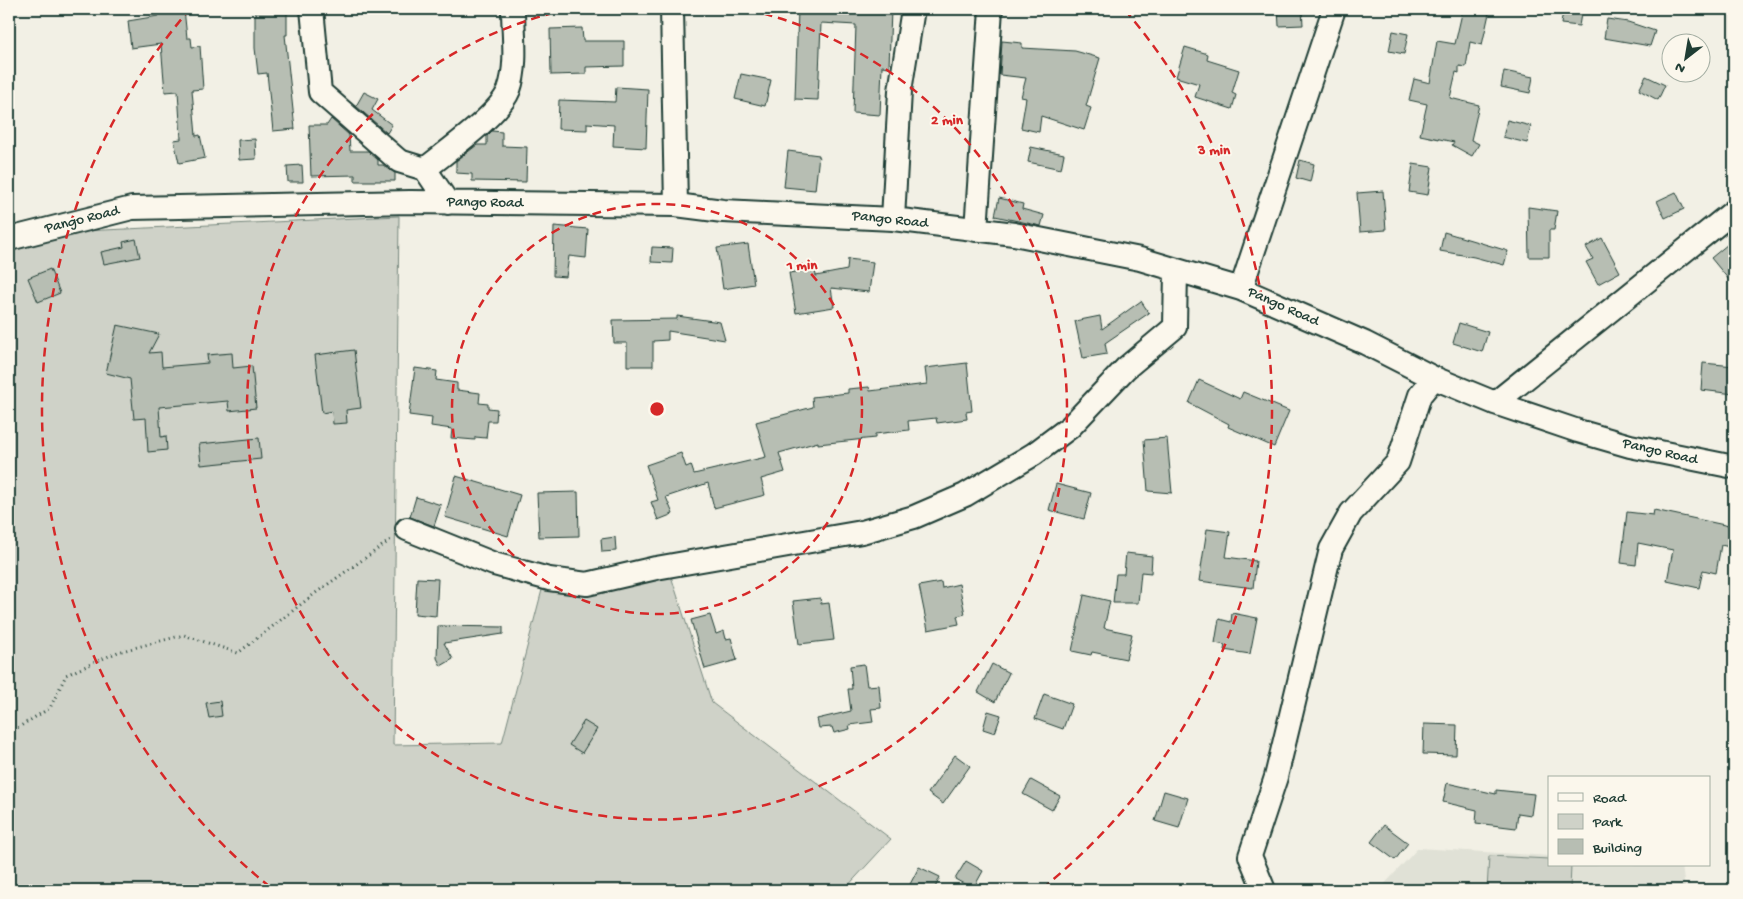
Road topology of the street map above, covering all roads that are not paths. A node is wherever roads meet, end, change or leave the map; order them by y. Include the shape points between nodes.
1 (312, 9) edge
2 (512, 9) edge
3 (672, 9) edge
4 (913, 9) edge
5 (991, 9) edge
6 (1334, 9) edge
7 (424, 169) junction
8 (448, 203) junction
9 (676, 205) junction
10 (1734, 211) edge
11 (893, 219) junction
12 (976, 230) junction
13 (9, 239) edge
14 (1176, 270) junction
15 (1241, 289) junction
16 (1434, 378) junction
17 (1495, 403) junction
18 (1734, 467) edge
19 (407, 529) road end
20 (1264, 890) edge

1 - 7 street via 320,92 399,161
2 - 7 street via 514,61 509,90 492,114
3 - 9 street
4 - 11 street via 900,91
5 - 12 street
6 - 15 street
7 - 8 street
8 - 9 street, Pango Road
8 - 13 street, Pango Road via 132,208
9 - 11 street, Pango Road via 723,211
10 - 17 street
11 - 12 street, Pango Road
12 - 14 street, Pango Road via 1140,259
14 - 15 street, Pango Road
14 - 19 street via 1175,326 1126,368 1070,426 1034,454 965,495 914,517 862,532 656,568 587,584 549,579 494,564
15 - 16 street, Pango Road via 1365,343
16 - 17 street, Pango Road
16 - 20 street via 1420,395 1398,462 1351,513 1331,549 1276,777 1250,856
17 - 18 street, Pango Road via 1630,446

